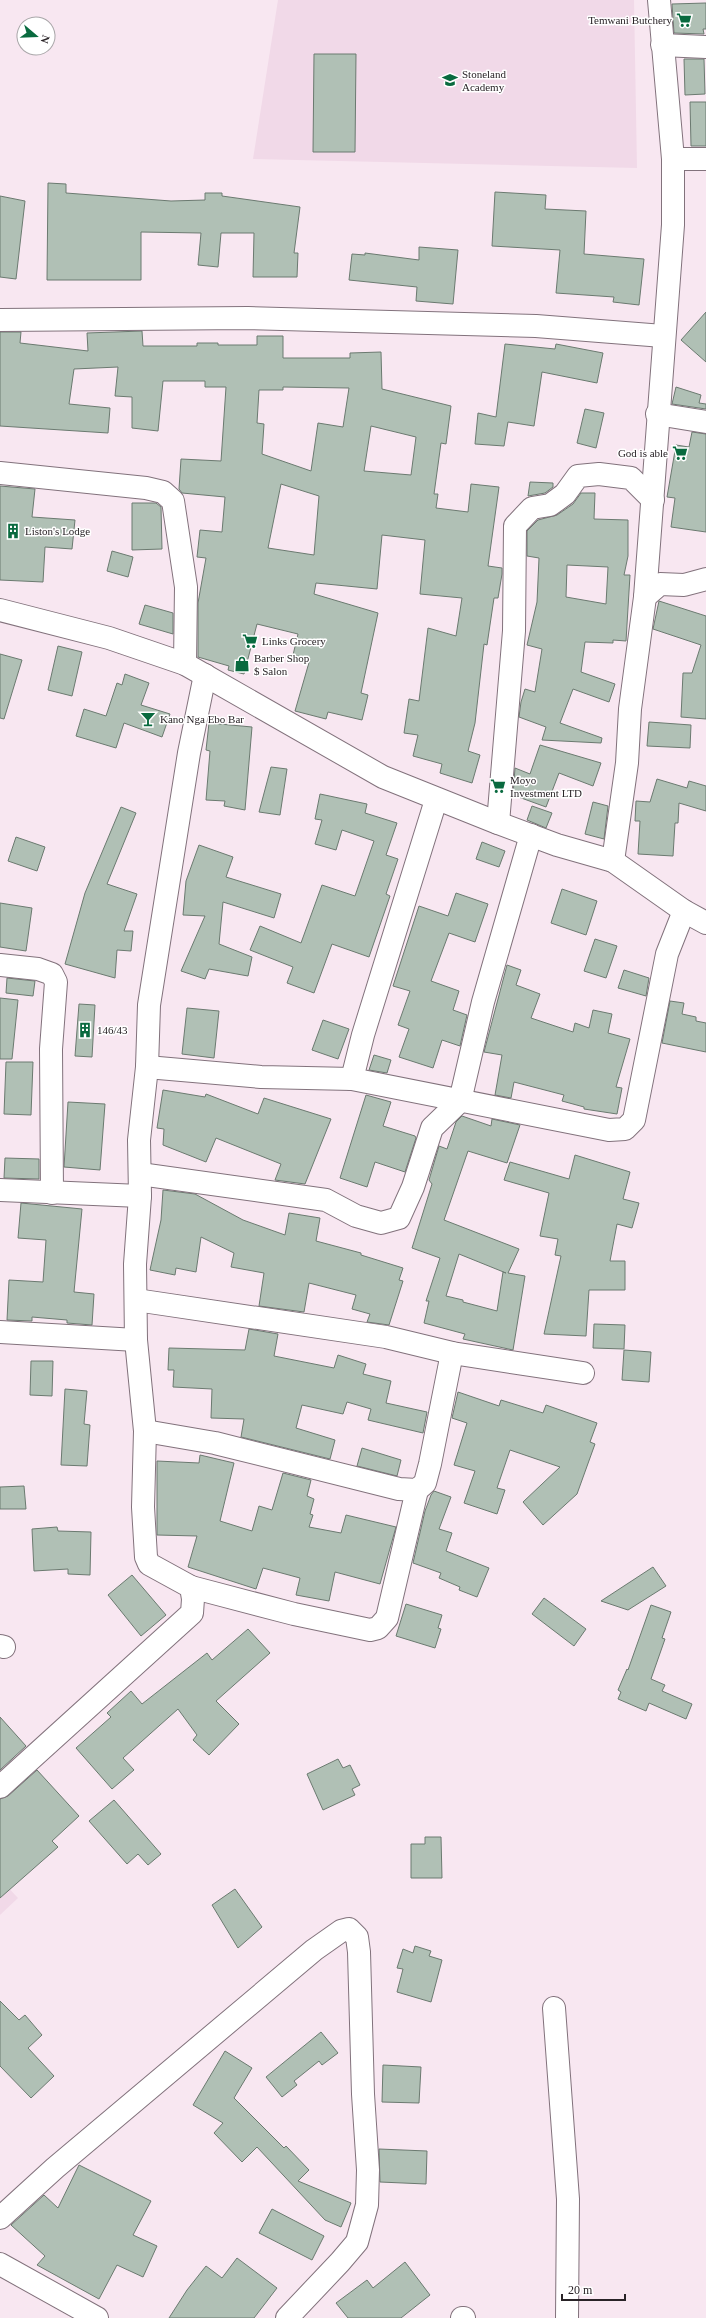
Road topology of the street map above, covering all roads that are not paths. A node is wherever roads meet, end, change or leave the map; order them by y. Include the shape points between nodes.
1 (659, 0) edge
2 (662, 45) junction
3 (706, 47) edge
4 (672, 159) junction
5 (706, 159) edge
6 (0, 320) edge
7 (663, 336) junction
8 (657, 414) junction
9 (706, 422) edge
10 (0, 473) edge
11 (653, 500) junction
12 (706, 579) edge
13 (645, 597) junction
14 (0, 610) edge
15 (185, 664) junction
16 (205, 675) junction
17 (436, 800) junction
18 (498, 823) junction
19 (531, 835) junction
20 (613, 861) junction
21 (684, 910) junction
22 (706, 923) edge
23 (0, 965) edge
24 (147, 1067) junction
25 (352, 1079) junction
26 (460, 1101) junction
27 (140, 1174) junction
28 (0, 1190) edge
29 (52, 1193) junction
30 (140, 1196) junction
31 (136, 1300) junction
32 (0, 1332) edge
33 (136, 1340) junction
34 (452, 1353) junction
35 (583, 1373) dead end
36 (145, 1431) junction
37 (417, 1490) junction
38 (190, 1587) junction
39 (0, 1786) edge
40 (554, 2008) dead end
41 (0, 2218) edge
42 (0, 2264) edge
43 (97, 2318) edge
44 (286, 2318) edge
45 (567, 2318) edge

1 - 2 street
2 - 3 street
2 - 4 street
4 - 5 street
4 - 7 street via 673,226
6 - 7 street via 248,318 536,326
7 - 8 street
8 - 9 street
8 - 11 street
10 - 15 street via 146,488 163,492 173,501 186,587
11 - 13 street
11 - 18 street via 631,478 599,474 578,476 564,494 550,505 532,508 515,526 514,631
12 - 13 street via 684,585 660,584
13 - 20 street via 630,709 627,763
14 - 15 street via 109,638
15 - 16 street
16 - 17 street via 383,777
16 - 24 street via 189,753 149,1005
17 - 18 street
17 - 25 street via 363,1035
18 - 19 street
19 - 20 street
19 - 26 street via 483,1002
20 - 21 street
21 - 22 street
21 - 26 street via 667,954 634,1120 625,1129 609,1130
23 - 29 street via 38,969 52,974 56,982 51,1049
24 - 25 street via 261,1077
24 - 27 street via 139,1140
25 - 26 street
26 - 27 street via 432,1128 413,1188 399,1218 380,1223 356,1216 326,1200
27 - 30 street
28 - 29 street
29 - 30 street
30 - 31 street via 135,1264
31 - 33 street
31 - 34 street via 386,1337
32 - 33 street
33 - 36 street
34 - 35 street
34 - 37 street via 430,1464 425,1483
36 - 37 street via 215,1442 399,1489
36 - 38 street via 143,1507 146,1556 150,1564
37 - 38 street via 387,1618 378,1628 370,1630 294,1614
38 - 39 street via 193,1599 192,1613
40 - 45 street via 568,2199
41 - 44 street via 55,2168 314,1950 348,1929 357,1937 359,1952 368,2170 367,2205 357,2242
42 - 43 street

